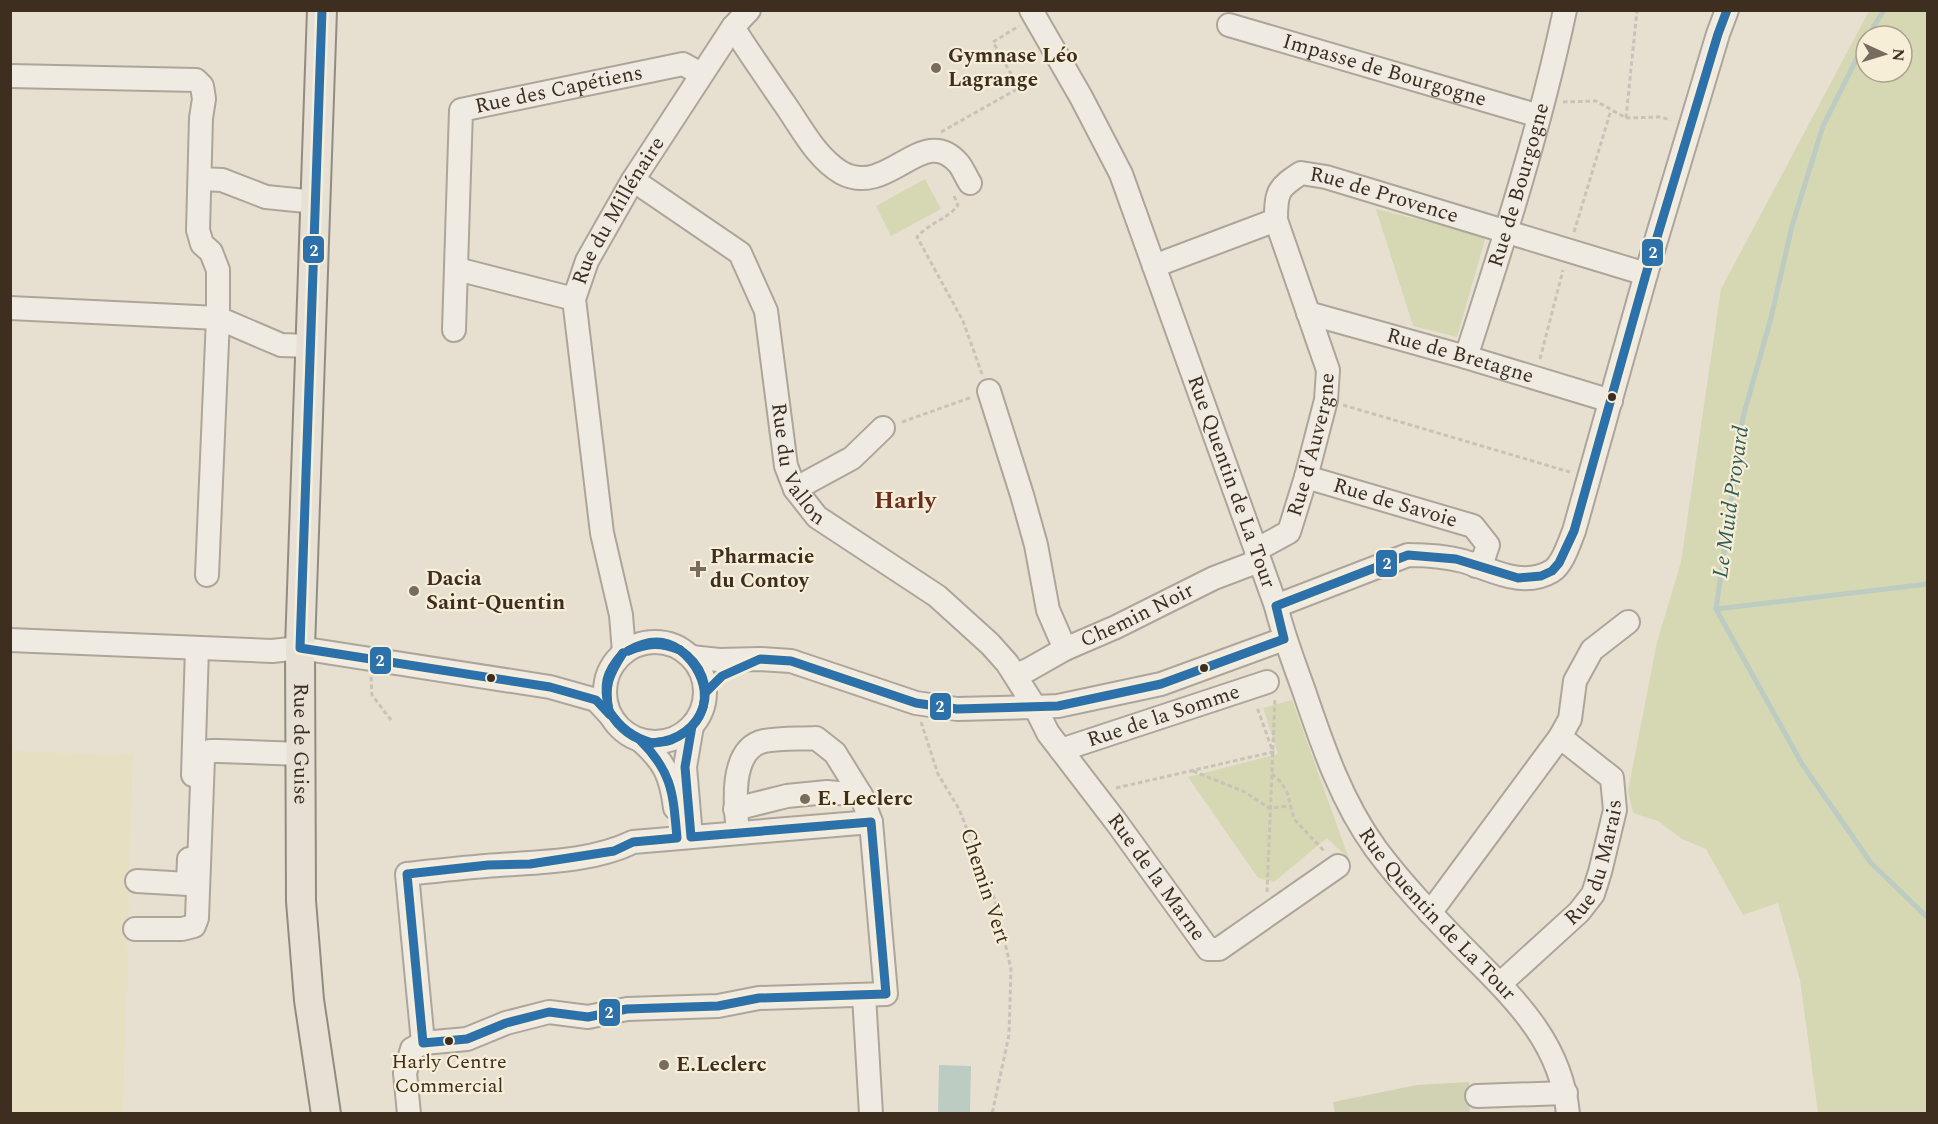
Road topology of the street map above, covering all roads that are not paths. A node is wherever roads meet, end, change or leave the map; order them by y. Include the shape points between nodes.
1 (322, 10) edge
2 (749, 10) edge
3 (1565, 10) edge
4 (1727, 10) edge
5 (1033, 14) edge
6 (1229, 25) dead end
7 (733, 27) junction
8 (701, 74) junction
9 (10, 76) edge
10 (1540, 111) junction
11 (200, 179) junction
12 (633, 180) junction
13 (962, 189) road end
14 (316, 202) junction
15 (1275, 219) junction
16 (1506, 232) junction
17 (1154, 266) junction
18 (457, 269) junction
19 (1646, 274) junction
20 (574, 299) junction
21 (10, 308) edge
22 (1308, 313) junction
23 (218, 318) junction
24 (454, 330) dead end
25 (310, 346) junction
26 (1466, 357) junction
27 (989, 391) road end
28 (1611, 401) junction
29 (883, 428) road end
30 (1306, 477) junction
31 (795, 489) junction
32 (1258, 556) junction
33 (1476, 566) junction
34 (207, 575) dead end
35 (1276, 606) junction
36 (621, 615) junction
37 (1628, 622) dead end
38 (1284, 639) junction
39 (10, 640) edge
40 (661, 642) junction
41 (197, 648) junction
42 (300, 648) junction
43 (1065, 649) junction
44 (624, 652) junction
45 (691, 657) junction
46 (760, 659) junction
47 (608, 675) junction
48 (1016, 675) junction
49 (1259, 685) road end
50 (550, 687) junction
51 (705, 693) junction
52 (1035, 708) junction
53 (610, 715) junction
54 (692, 726) junction
55 (1560, 737) junction
56 (640, 740) junction
57 (1060, 750) junction
58 (301, 754) junction
59 (861, 795) junction
60 (735, 809) junction
61 (871, 822) junction
62 (738, 832) junction
63 (684, 838) junction
64 (1338, 866) road end
65 (137, 881) dead end
66 (1430, 913) junction
67 (135, 929) dead end
68 (1501, 983) junction
69 (864, 995) junction
70 (423, 1043) junction
71 (1477, 1096) dead end
72 (1567, 1103) edge
73 (326, 1113) edge
74 (409, 1113) edge
75 (871, 1113) edge

1 - 14 main road, Rue de Guise
2 - 7 street, Rue du Millénaire
3 - 10 street, Rue de Bourgogne
4 - 19 street
5 - 17 street, Rue Quentin de La Tour via 1121,174
6 - 10 street, Impasse de Bourgogne via 1529,113
7 - 8 street, Rue du Millénaire
7 - 13 street via 820,155 843,173 868,179 885,174 918,153 938,150 959,164
8 - 12 street, Rue du Millénaire
8 - 18 street, Rue des Capétiens via 682,64 461,110
9 - 11 street via 196,80 202,86 204,99
10 - 16 street, Rue de Bourgogne
11 - 14 street via 222,180 266,196
11 - 23 street via 198,230 218,270
12 - 20 street, Rue du Millénaire via 587,261
12 - 31 street, Rue du Vallon via 740,253 766,311 786,466
14 - 25 main road, Rue de Guise
15 - 16 street, Rue de Provence via 1281,186 1301,173 1326,177
15 - 17 street
15 - 22 street, Rue d'Auvergne
16 - 19 street, Rue de Provence
16 - 26 street, Rue de Bourgogne
17 - 32 street, Rue Quentin de La Tour
18 - 20 street
18 - 24 street, Rue des Capétiens
19 - 28 street
20 - 36 street, Rue du Millénaire via 602,533
21 - 23 street
22 - 26 street, Rue de Bretagne
22 - 30 street, Rue d'Auvergne via 1328,370 1326,400
23 - 25 street via 281,345
23 - 34 street
25 - 42 main road, Rue de Guise
26 - 28 street, Rue de Bretagne
27 - 43 street via 1036,545 1048,610
28 - 33 street via 1570,542 1553,571 1528,579
29 - 31 street via 852,458
30 - 32 street, Rue d'Auvergne via 1289,532
30 - 33 street, Rue de Savoie via 1473,525 1488,545
31 - 48 street, Rue du Vallon via 817,517 937,596 990,644
32 - 35 street, Rue Quentin de La Tour
32 - 43 street, Chemin Noir
33 - 35 street via 1431,555 1408,555
35 - 38 street, Rue Quentin de La Tour
36 - 40 street
36 - 44 street, Rue du Millénaire
37 - 55 street via 1592,650 1575,681 1570,719
38 - 52 street via 1161,684
38 - 66 street, Rue Quentin de La Tour via 1341,791 1375,848
39 - 41 street
40 - 44 street via 648,642
40 - 45 street
41 - 42 street
41 - 65 street via 188,884
42 - 50 street
42 - 58 main road, Rue de Guise
43 - 48 street, Chemin Noir
44 - 47 street
45 - 46 street
45 - 51 street via 704,680
46 - 51 street via 722,676
46 - 52 street via 812,666 916,703 957,709
47 - 50 street via 575,685
47 - 53 street via 605,688
48 - 52 street, Rue du Vallon
49 - 57 street, Rue de la Somme
50 - 53 street via 596,700
51 - 54 street via 704,705
52 - 57 street, Rue de la Marne
53 - 56 street via 628,735
54 - 56 street via 668,741
54 - 63 street via 685,767
55 - 66 street
55 - 68 street, Rue du Marais via 1612,778 1615,810 1593,894 1579,912
56 - 63 street via 656,754 671,780
57 - 64 street, Rue de la Marne via 1208,949 1219,949
58 - 67 street via 219,751 203,758 194,926
58 - 73 main road, Rue de Guise via 301,901 309,1000
59 - 60 street via 827,792 787,796
59 - 60 street via 835,753 816,738 763,741 749,748 738,767
59 - 61 street
60 - 62 street
61 - 62 street
61 - 69 street via 886,994
62 - 63 street
63 - 70 street via 633,842 614,851 530,864 407,874
66 - 68 street, Rue Quentin de La Tour
68 - 72 street, Rue Quentin de La Tour via 1550,1047
69 - 70 street via 759,998 718,1006 627,1009 588,1017 549,1012 506,1023 467,1039
69 - 75 street
70 - 74 street via 412,1049 405,1073
71 - 72 street

